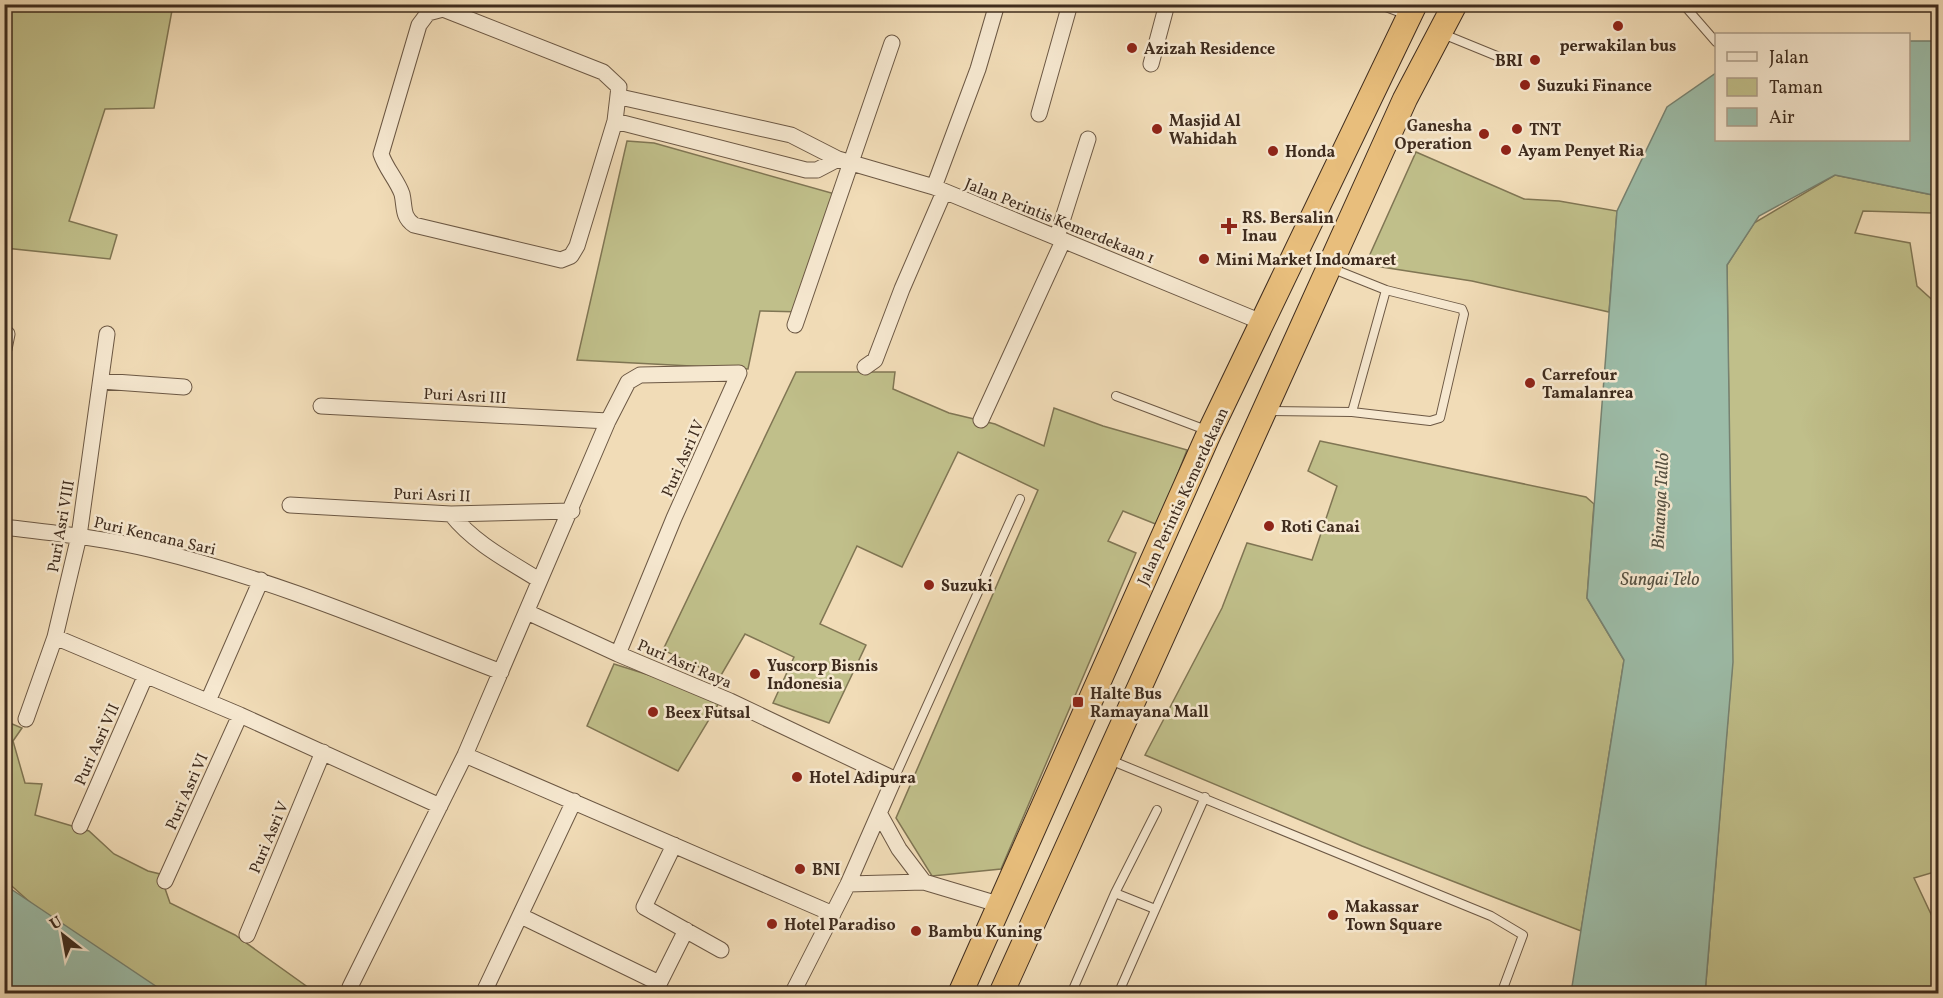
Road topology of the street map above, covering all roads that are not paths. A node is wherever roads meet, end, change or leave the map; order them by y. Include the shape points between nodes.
1 (998, 4) edge
2 (1070, 4) edge
3 (1167, 4) edge
4 (1378, 4) edge
5 (1455, 4) edge
6 (1683, 4) edge
7 (1412, 10) edge
8 (1439, 33) junction
9 (1715, 41) edge
10 (892, 43) dead end
11 (1509, 61) dead end
12 (1151, 64) dead end
13 (620, 97) junction
14 (1039, 114) dead end
15 (615, 121) junction
16 (1088, 140) dead end
17 (844, 161) junction
18 (1336, 166) junction
19 (1368, 180) junction
20 (939, 189) junction
21 (1060, 239) junction
22 (1330, 267) junction
23 (1386, 290) junction
24 (1264, 323) junction
25 (795, 325) dead end
26 (107, 334) dead end
27 (865, 367) dead end
28 (101, 381) junction
29 (184, 387) dead end
30 (1116, 396) dead end
31 (321, 406) dead end
32 (1264, 411) junction
33 (1352, 412) junction
34 (981, 420) dead end
35 (608, 421) junction
36 (1210, 431) junction
37 (1020, 499) dead end
38 (290, 505) dead end
39 (572, 512) junction
40 (451, 514) junction
41 (4, 527) edge
42 (79, 536) junction
43 (261, 580) junction
44 (538, 580) junction
45 (527, 612) junction
46 (55, 637) junction
47 (618, 654) junction
48 (501, 672) junction
49 (145, 677) junction
50 (208, 701) junction
51 (240, 715) junction
52 (26, 719) dead end
53 (323, 752) junction
54 (465, 755) junction
55 (1106, 759) junction
56 (894, 779) junction
57 (1205, 797) junction
58 (573, 801) junction
59 (440, 806) junction
60 (1157, 810) dead end
61 (879, 813) junction
62 (80, 826) dead end
63 (674, 845) junction
64 (165, 882) dead end
65 (924, 882) junction
66 (848, 884) junction
67 (1115, 893) junction
68 (1001, 905) junction
69 (1155, 909) junction
70 (833, 914) junction
71 (521, 916) junction
72 (686, 930) junction
73 (247, 935) dead end
74 (721, 950) dead end
75 (350, 987) dead end
76 (657, 988) edge
77 (483, 993) edge
78 (792, 993) edge
79 (960, 993) edge
80 (1001, 993) edge
81 (1071, 993) edge
82 (1118, 993) edge
83 (1501, 993) edge

1 - 20 street
2 - 14 street
3 - 12 street
4 - 7 lane
5 - 8 highway
6 - 9 lane
7 - 18 highway, Jalan Perintis Kemerdekaan
8 - 11 lane
8 - 19 highway
10 - 17 street
13 - 15 street
13 - 15 street via 619,87 603,72 443,9 437,10 418,25 381,154 398,185 405,216 414,225 561,260 571,256 577,246
13 - 17 street, Jalan Perintis Kemerdekaan 1 via 791,135
15 - 17 street via 806,170
16 - 21 street
17 - 20 street, Jalan Perintis Kemerdekaan 1
17 - 25 street
18 - 19 highway
18 - 24 highway, Jalan Perintis Kemerdekaan
19 - 22 highway
20 - 21 street, Jalan Perintis Kemerdekaan 1
20 - 27 street via 875,360
21 - 24 street, Jalan Perintis Kemerdekaan 1
21 - 34 street
22 - 23 lane
22 - 32 highway
23 - 33 lane
23 - 33 lane via 1460,307 1464,312 1440,418 1430,421
24 - 36 highway, Jalan Perintis Kemerdekaan
26 - 28 street, Puri Asri VIII
28 - 29 street
28 - 42 street, Puri Asri VIII
30 - 36 lane
31 - 35 street, Puri Asri III
32 - 33 lane
32 - 55 highway
35 - 39 street
35 - 47 street, Puri Asri IV via 628,382 636,377 740,373
36 - 68 highway, Jalan Perintis Kemerdekaan
37 - 56 lane
38 - 40 street, Puri Asri II
39 - 40 street, Puri Asri II
39 - 44 street
40 - 44 street via 477,540
41 - 42 street, Puri Kencana Sari
42 - 43 street, Puri Kencana Sari via 153,550
42 - 46 street, Puri Asri VIII
43 - 48 street, Puri Kencana Sari
43 - 50 street
44 - 45 street
45 - 47 street, Puri Asri Raya
45 - 48 street
46 - 49 street
46 - 52 street, Puri Asri VIII
47 - 56 street, Puri Asri Raya via 730,701
48 - 54 street
49 - 50 street
49 - 62 street, Puri Asri VII
50 - 51 street
51 - 53 street
51 - 64 street, Puri Asri VI
53 - 59 street
53 - 73 street, Puri Asri V
54 - 58 street
54 - 59 street
55 - 57 lane
55 - 80 highway
56 - 61 street
57 - 69 lane
57 - 83 lane via 1491,916 1523,935
58 - 63 street
58 - 71 street
59 - 75 street
60 - 67 lane
61 - 65 street
61 - 66 street
63 - 70 street
63 - 72 street via 644,907
65 - 66 street
65 - 68 street
66 - 70 street
67 - 69 lane
67 - 81 lane
68 - 79 highway, Jalan Perintis Kemerdekaan
69 - 82 lane
70 - 78 street
71 - 76 street
71 - 77 street
72 - 74 street
72 - 76 street

